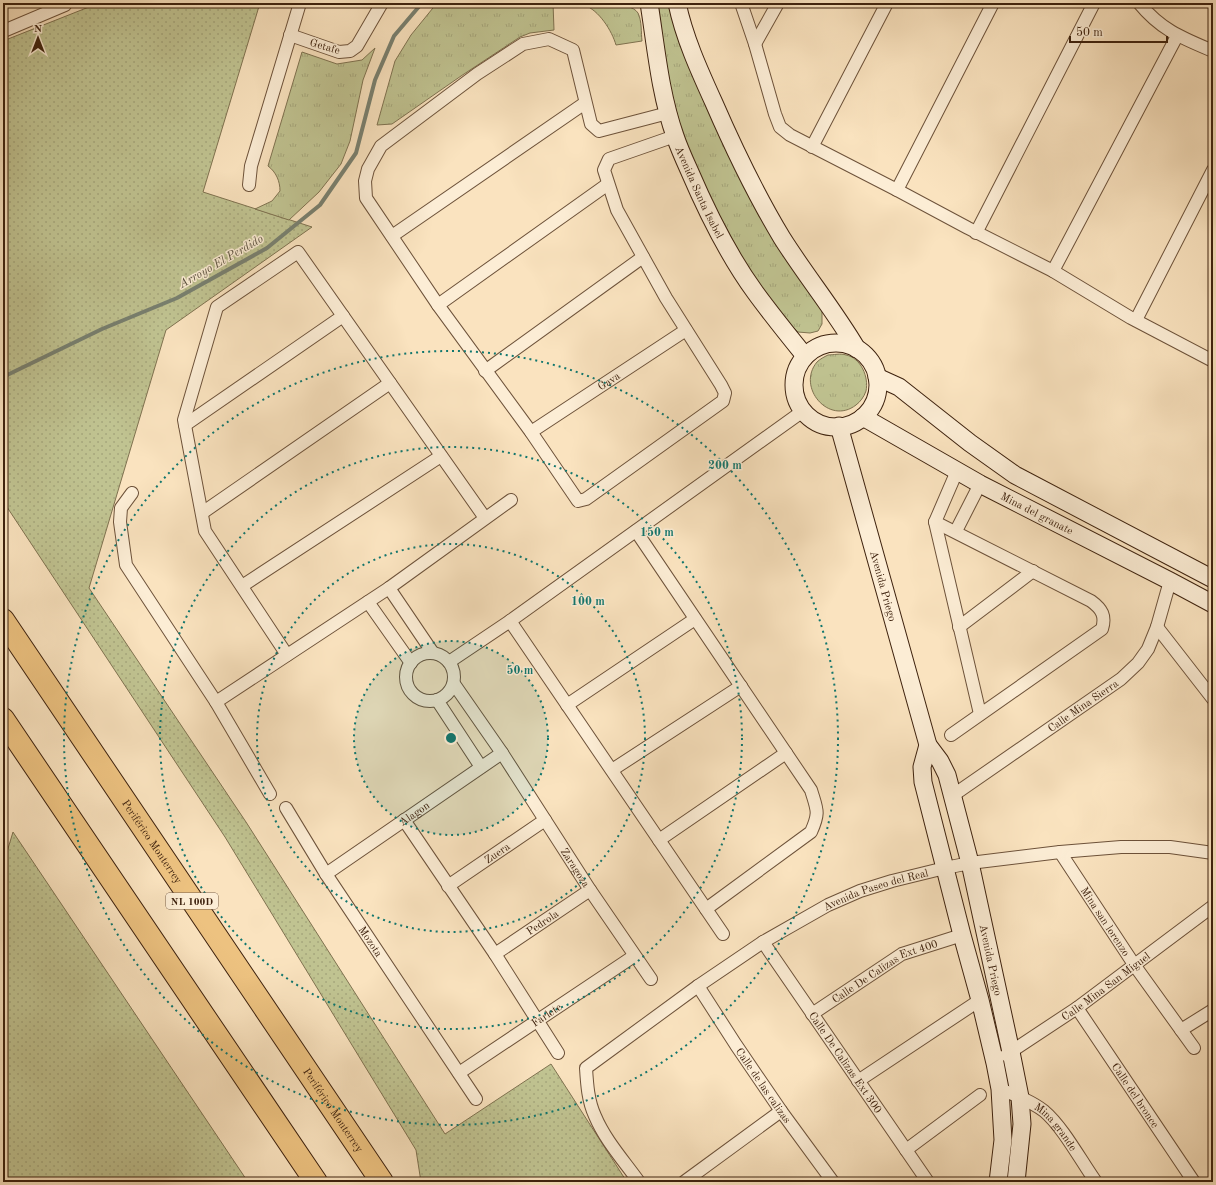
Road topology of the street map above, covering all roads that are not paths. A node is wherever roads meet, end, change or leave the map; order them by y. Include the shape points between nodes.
1 (66, 3) edge
2 (300, 3) edge
3 (382, 3) edge
4 (676, 3) edge
5 (741, 3) edge
6 (778, 3) edge
7 (887, 3) edge
8 (993, 3) edge
9 (1094, 3) edge
10 (1139, 3) edge
11 (646, 4) edge
12 (3, 29) edge
13 (290, 35) junction
14 (1177, 36) junction
15 (756, 44) junction
16 (1213, 51) edge
17 (585, 103) junction
18 (668, 113) junction
19 (675, 136) junction
20 (812, 147) junction
21 (1213, 170) edge
22 (608, 184) junction
23 (249, 185) dead end
24 (897, 190) junction
25 (976, 232) junction
26 (392, 236) junction
27 (644, 257) junction
28 (1053, 271) junction
29 (438, 306) junction
30 (343, 316) junction
31 (1136, 320) junction
32 (686, 330) junction
33 (857, 349) junction
34 (805, 356) junction
35 (1213, 361) edge
36 (485, 371) junction
37 (877, 377) junction
38 (390, 383) junction
39 (803, 411) junction
40 (863, 417) junction
41 (185, 425) junction
42 (839, 426) junction
43 (531, 432) junction
44 (441, 456) junction
45 (957, 471) junction
46 (980, 484) junction
47 (132, 493) dead end
48 (511, 500) dead end
49 (202, 512) junction
50 (485, 518) junction
51 (935, 522) junction
52 (636, 531) junction
53 (956, 531) junction
54 (1033, 571) junction
55 (1209, 577) edge
56 (1170, 581) junction
57 (242, 586) junction
58 (389, 588) junction
59 (1196, 595) junction
60 (368, 602) junction
61 (1213, 604) edge
62 (695, 619) junction
63 (3, 620) edge
64 (510, 621) junction
65 (959, 627) junction
66 (1157, 627) junction
67 (432, 653) junction
68 (287, 655) junction
69 (449, 662) junction
70 (411, 663) junction
71 (454, 684) junction
72 (741, 686) junction
73 (1213, 699) edge
74 (437, 700) junction
75 (216, 702) junction
76 (567, 705) junction
77 (980, 714) junction
78 (3, 719) edge
79 (952, 735) dead end
80 (928, 745) junction
81 (502, 753) junction
82 (786, 753) junction
83 (481, 768) junction
84 (612, 770) junction
85 (270, 794) dead end
86 (952, 796) junction
87 (286, 808) dead end
88 (404, 820) junction
89 (545, 820) junction
90 (659, 840) junction
91 (1060, 852) junction
92 (1213, 853) edge
93 (970, 863) junction
94 (945, 868) junction
95 (326, 874) junction
96 (448, 886) junction
97 (590, 890) junction
98 (1213, 906) edge
99 (706, 909) junction
100 (723, 934) dead end
101 (962, 935) junction
102 (763, 942) junction
103 (495, 954) junction
104 (634, 956) junction
105 (1135, 966) junction
106 (651, 980) dead end
107 (698, 986) junction
108 (980, 1000) junction
109 (1077, 1008) junction
110 (1213, 1010) edge
111 (812, 1014) junction
112 (537, 1021) junction
113 (1182, 1030) junction
114 (1194, 1048) dead end
115 (1011, 1052) junction
116 (558, 1053) dead end
117 (995, 1062) junction
118 (459, 1073) junction
119 (858, 1081) junction
120 (1000, 1089) junction
121 (980, 1095) dead end
122 (1020, 1097) junction
123 (476, 1099) dead end
124 (781, 1111) junction
125 (906, 1150) junction
126 (827, 1180) edge
127 (316, 1182) edge
128 (382, 1182) edge
129 (640, 1182) edge
130 (684, 1182) edge
131 (928, 1182) edge
132 (998, 1182) edge
133 (1016, 1182) edge
134 (1096, 1182) edge
135 (1194, 1182) edge

1 - 12 street via 6,30
2 - 13 street
3 - 13 street, Getafe via 358,46 350,51 339,52
4 - 33 street via 703,78 763,205
5 - 15 street
6 - 15 street
7 - 20 street
8 - 24 street
9 - 25 street
10 - 14 street via 1159,24
11 - 18 street, Avenida Santa Isabel
13 - 23 street via 251,166
14 - 16 street
14 - 28 street
15 - 20 street via 780,126 790,135
17 - 18 street via 591,124 599,131
17 - 26 street
17 - 26 street via 573,50 549,39 522,44 477,74 381,146 368,169 365,181 366,198
18 - 19 street, Avenida Santa Isabel
19 - 22 street via 609,159 604,170
19 - 34 street, Avenida Santa Isabel via 698,192 740,270
20 - 24 street
21 - 31 street
22 - 27 street via 617,210
22 - 29 street
24 - 25 street
25 - 28 street
26 - 29 street
27 - 32 street
27 - 36 street
28 - 31 street
29 - 36 street
30 - 38 street
30 - 41 street
30 - 41 street via 298,252 217,307 184,420
31 - 35 street
32 - 43 street, Gava
32 - 43 street via 721,385 725,394 723,401 586,500 578,500
33 - 34 street via 840,343 831,343
33 - 37 street via 871,361
34 - 39 street via 795,374 794,384 795,394
36 - 43 street
37 - 40 street via 878,386 874,403
37 - 55 street via 899,387 1015,475
38 - 44 street
38 - 49 street
39 - 42 street via 819,423
39 - 52 street
40 - 42 street via 856,422
40 - 45 street, Mina del granate
41 - 49 street
42 - 80 street, Avenida Priego
44 - 50 street
44 - 57 street
45 - 46 street, Mina del granate
45 - 51 street
46 - 53 street
46 - 56 street, Mina del granate
47 - 75 street via 121,508 120,522 126,565
48 - 50 street
49 - 57 street via 205,531
50 - 58 street
51 - 53 street
51 - 65 street
52 - 62 street
52 - 64 street
53 - 54 street
54 - 65 street
54 - 77 street via 1099,606 1104,615 1102,630
55 - 59 street
56 - 59 street, Mina del granate
56 - 66 street, Calle Mina Sierra
57 - 68 street
58 - 60 street
58 - 67 street
59 - 61 street, Mina del granate
60 - 68 street
60 - 70 street
62 - 72 street
62 - 76 street
63 - 128 highway, Periférico Monterrey / NL 100D
64 - 69 street
64 - 76 street
65 - 77 street
66 - 73 street
66 - 86 street, Calle Mina Sierra via 1148,649 1121,680
67 - 69 street via 441,655
67 - 70 street via 420,655
68 - 75 street
69 - 71 street via 454,672
70 - 74 street via 407,674 409,687 420,698
71 - 74 street via 450,691
71 - 81 street, Zaragoza
72 - 82 street
72 - 84 street
74 - 83 street
75 - 85 street
76 - 84 street
77 - 79 street
78 - 127 highway
80 - 86 street, Avenida Priego via 947,774
80 - 94 street, Avenida Priego via 922,774
81 - 83 street, Alagon
81 - 89 street, Zaragoza
82 - 90 street
82 - 99 street via 812,790 818,818 811,832
83 - 88 street, Alagon
84 - 90 street
86 - 93 street, Avenida Priego
87 - 95 street, Mozota
88 - 95 street, Alagon
88 - 96 street
89 - 96 street, Zuera
89 - 97 street, Zaragoza
90 - 99 street
91 - 92 street, Avenida Paseo del Real via 1121,847 1170,847
91 - 93 street, Avenida Paseo del Real
91 - 105 street, Mina san lorenzo
93 - 94 street, Avenida Paseo del Real
93 - 115 street, Avenida Priego
94 - 101 street, Avenida Priego
94 - 102 street, Avenida Paseo del Real via 892,881 854,894 828,905
95 - 118 street, Mozota
96 - 103 street
97 - 103 street, Pedrola
97 - 104 street, Zaragoza
98 - 105 street, Calle Mina San Miguel
99 - 100 street
101 - 108 street, Avenida Priego
101 - 111 street, Calle De Calizas Ext 400 via 902,954
102 - 107 street, Avenida Paseo del Real
102 - 111 street, Calle De Calizas Ext 300
103 - 112 street
104 - 106 street, Zaragoza
104 - 112 street, Farlete
105 - 109 street, Calle Mina San Miguel
105 - 113 street, Mina san lorenzo
107 - 124 street, Calle de las calizas
107 - 129 street, Avenida Paseo del Real via 586,1068 589,1098 595,1116 604,1133
108 - 117 street, Avenida Priego
108 - 119 street
109 - 115 street, Calle Mina San Miguel
109 - 135 street, Calle del bronce
110 - 113 street
111 - 119 street, Calle De Calizas Ext 300
112 - 116 street
112 - 118 street, Farlete
113 - 114 street, Mina san lorenzo
115 - 117 street, Calle Mina San Miguel
115 - 122 street, Avenida Priego
117 - 120 street, Avenida Priego
118 - 123 street, Mozota
119 - 125 street, Calle De Calizas Ext 300
120 - 122 street, Mina grande
120 - 132 street, Avenida Priego via 1003,1140
121 - 125 street
122 - 133 street, Avenida Priego via 1022,1124
122 - 134 street, Mina grande via 1050,1117
124 - 126 street, Calle de las calizas
124 - 130 street
125 - 131 street, Calle De Calizas Ext 300

